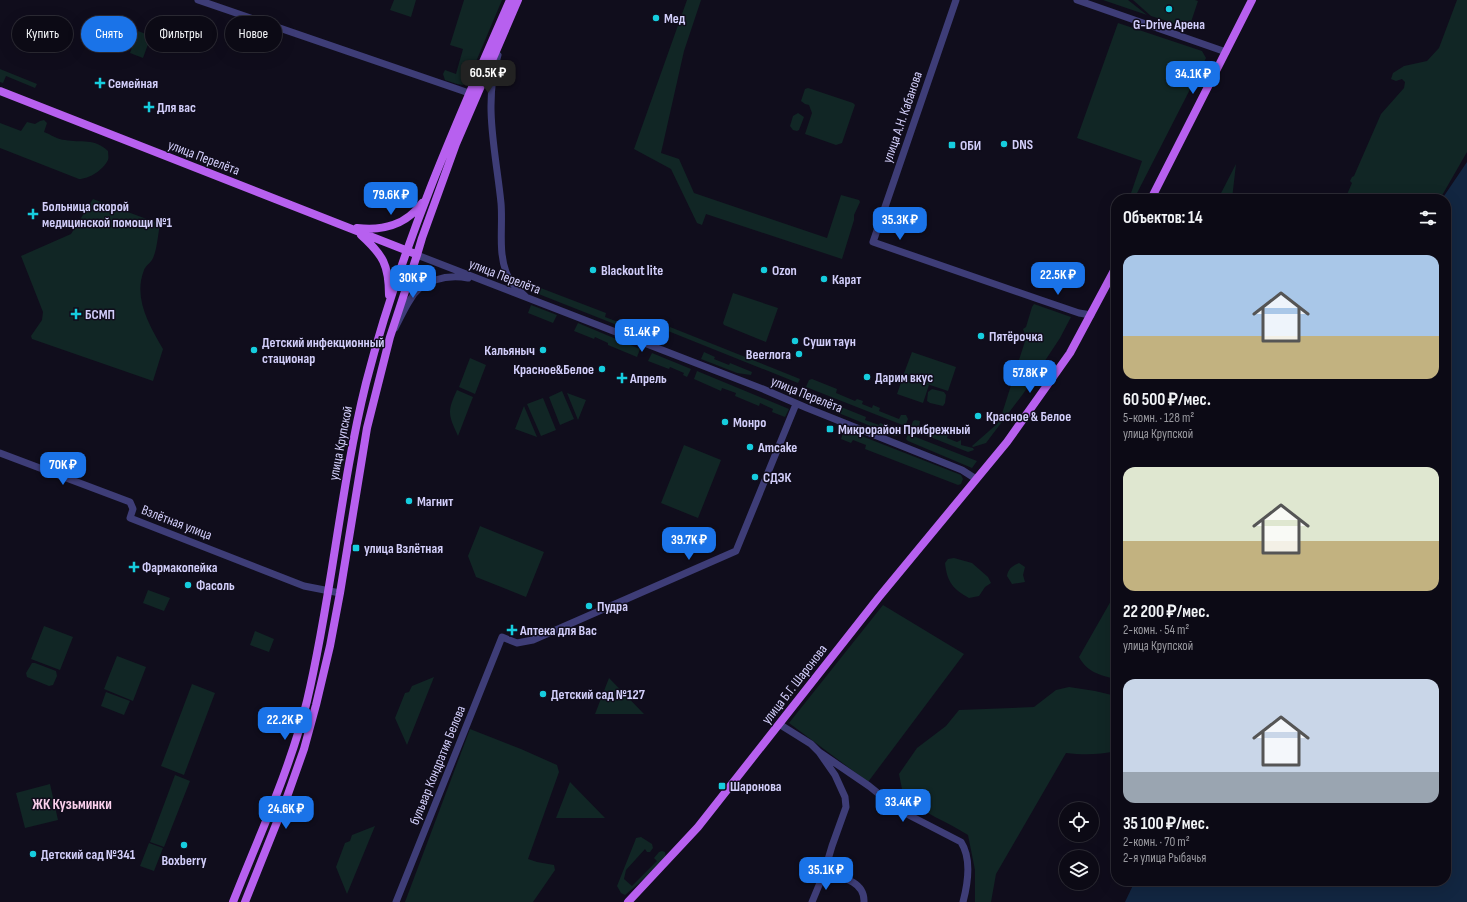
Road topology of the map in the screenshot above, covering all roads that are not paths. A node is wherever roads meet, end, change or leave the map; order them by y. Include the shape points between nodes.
1 (198, 0) edge
2 (510, 0) edge
3 (518, 0) edge
4 (956, 0) edge
5 (1077, 0) edge
6 (1252, 0) edge
7 (504, 36) junction
8 (1226, 52) junction
9 (0, 91) edge
10 (470, 94) junction
11 (1154, 194) edge
12 (428, 195) junction
13 (350, 228) junction
14 (408, 251) junction
15 (417, 255) junction
16 (1111, 277) edge
17 (482, 281) junction
18 (528, 298) junction
19 (389, 302) junction
20 (1091, 315) junction
21 (390, 337) junction
22 (796, 404) junction
23 (0, 453) edge
24 (976, 479) junction
25 (327, 592) junction
26 (340, 593) junction
27 (779, 724) junction
28 (819, 752) junction
29 (824, 873) junction
30 (233, 902) edge
31 (245, 902) edge
32 (396, 902) edge
33 (628, 902) edge
34 (812, 902) edge
35 (864, 902) edge
36 (963, 902) edge

1 - 10 street
2 - 10 main road, улица Крупской
3 - 7 main road, улица Крупской
4 - 20 street, улица А.Н. Кабанова via 873,242
5 - 8 street
6 - 8 main road
7 - 15 main road, улица Крупской via 456,144
7 - 18 street via 494,67 490,104 501,203 501,249 506,275
8 - 11 main road
9 - 13 main road, улица Перелёта
10 - 12 main road, улица Крупской
12 - 13 main road via 415,213 399,224 375,228
12 - 14 main road, улица Крупской
13 - 14 main road, улица Перелёта
13 - 19 main road via 370,244 385,264 389,279
14 - 15 main road, улица Перелёта
14 - 19 main road, улица Крупской
15 - 17 street, улица Перелёта
15 - 21 main road, улица Крупской
16 - 20 main road, улица Б.Г. Шаронова
17 - 18 street, улица Перелёта
17 - 21 street via 451,277 427,283 410,299
18 - 22 street, улица Перелёта
19 - 25 main road, улица Крупской via 356,426
20 - 24 main road, улица Б.Г. Шаронова via 1051,381 1007,442
21 - 26 main road, улица Крупской via 367,428
22 - 24 street, улица Перелёта via 962,470
22 - 32 street, бульвар Кондратия Белова via 736,551 533,640 517,643 502,637
23 - 25 street, Взлётная улица via 130,502 133,509 130,518 304,586
24 - 27 main road, улица Б.Г. Шаронова
25 - 26 street, Взлётная улица
25 - 30 main road, улица Крупской via 307,701 294,745
26 - 31 main road, улица Крупской via 330,646 304,749
27 - 28 street
27 - 33 main road, улица Б.Г. Шаронова via 698,827
28 - 29 street via 843,789 846,807
28 - 36 street via 899,810 961,842 966,849 968,871
29 - 34 street
29 - 35 street via 855,884 861,890

